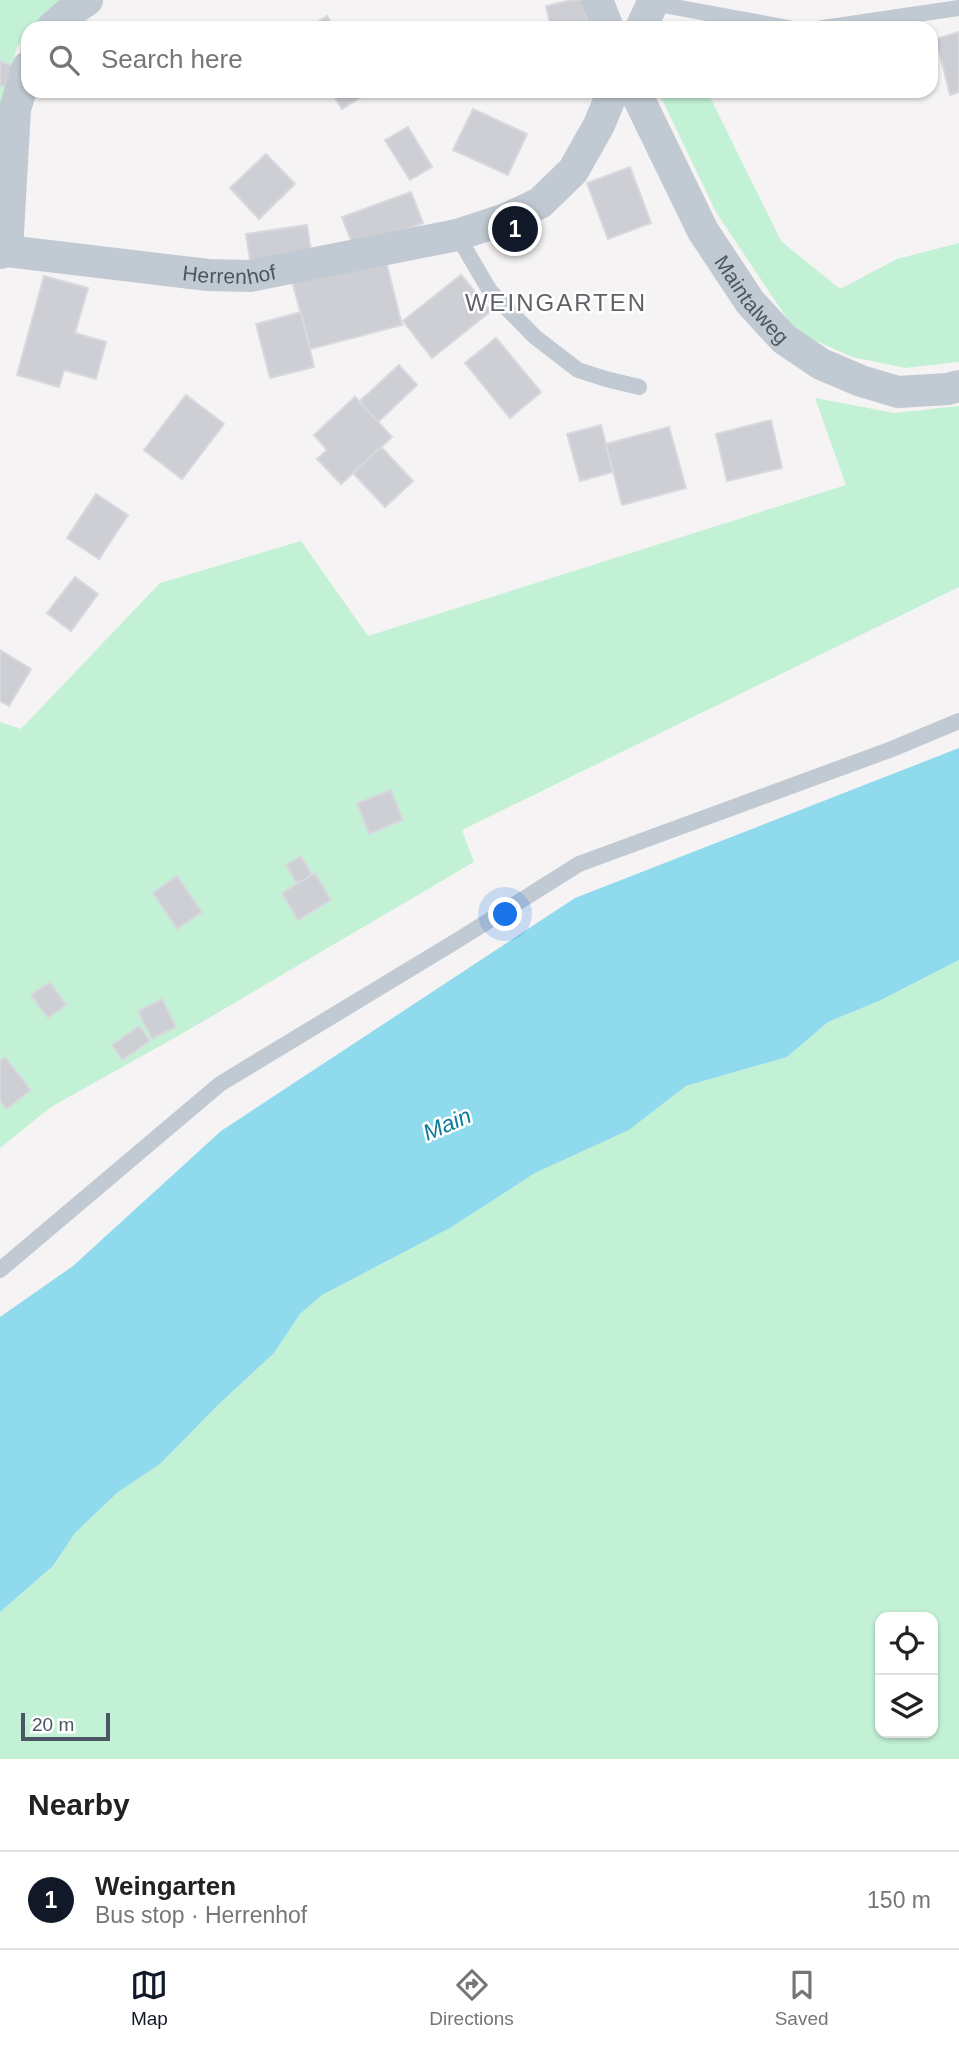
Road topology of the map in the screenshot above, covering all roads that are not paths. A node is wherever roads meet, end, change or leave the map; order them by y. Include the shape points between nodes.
1 (87, 0) edge
2 (597, 0) edge
3 (959, 8) edge
4 (649, 10) edge
5 (60, 21) edge
6 (605, 21) edge
7 (735, 21) edge
8 (871, 21) edge
9 (21, 90) edge
10 (610, 98) edge
11 (638, 98) edge
12 (457, 235) junction
13 (4, 252) edge
14 (959, 386) edge
15 (639, 387) dead end
16 (959, 721) edge
17 (0, 1270) edge

1 - 5 street
2 - 6 street
3 - 8 lane
4 - 7 lane
9 - 13 street via 15,109
10 - 12 street, Herrenhof via 573,171 540,203
11 - 14 street, Maintalweg via 703,231 750,302 784,338 821,363 898,392
12 - 13 street, Herrenhof via 250,276
12 - 15 lane via 490,291 535,337 578,370
16 - 17 lane via 579,864 220,1084

